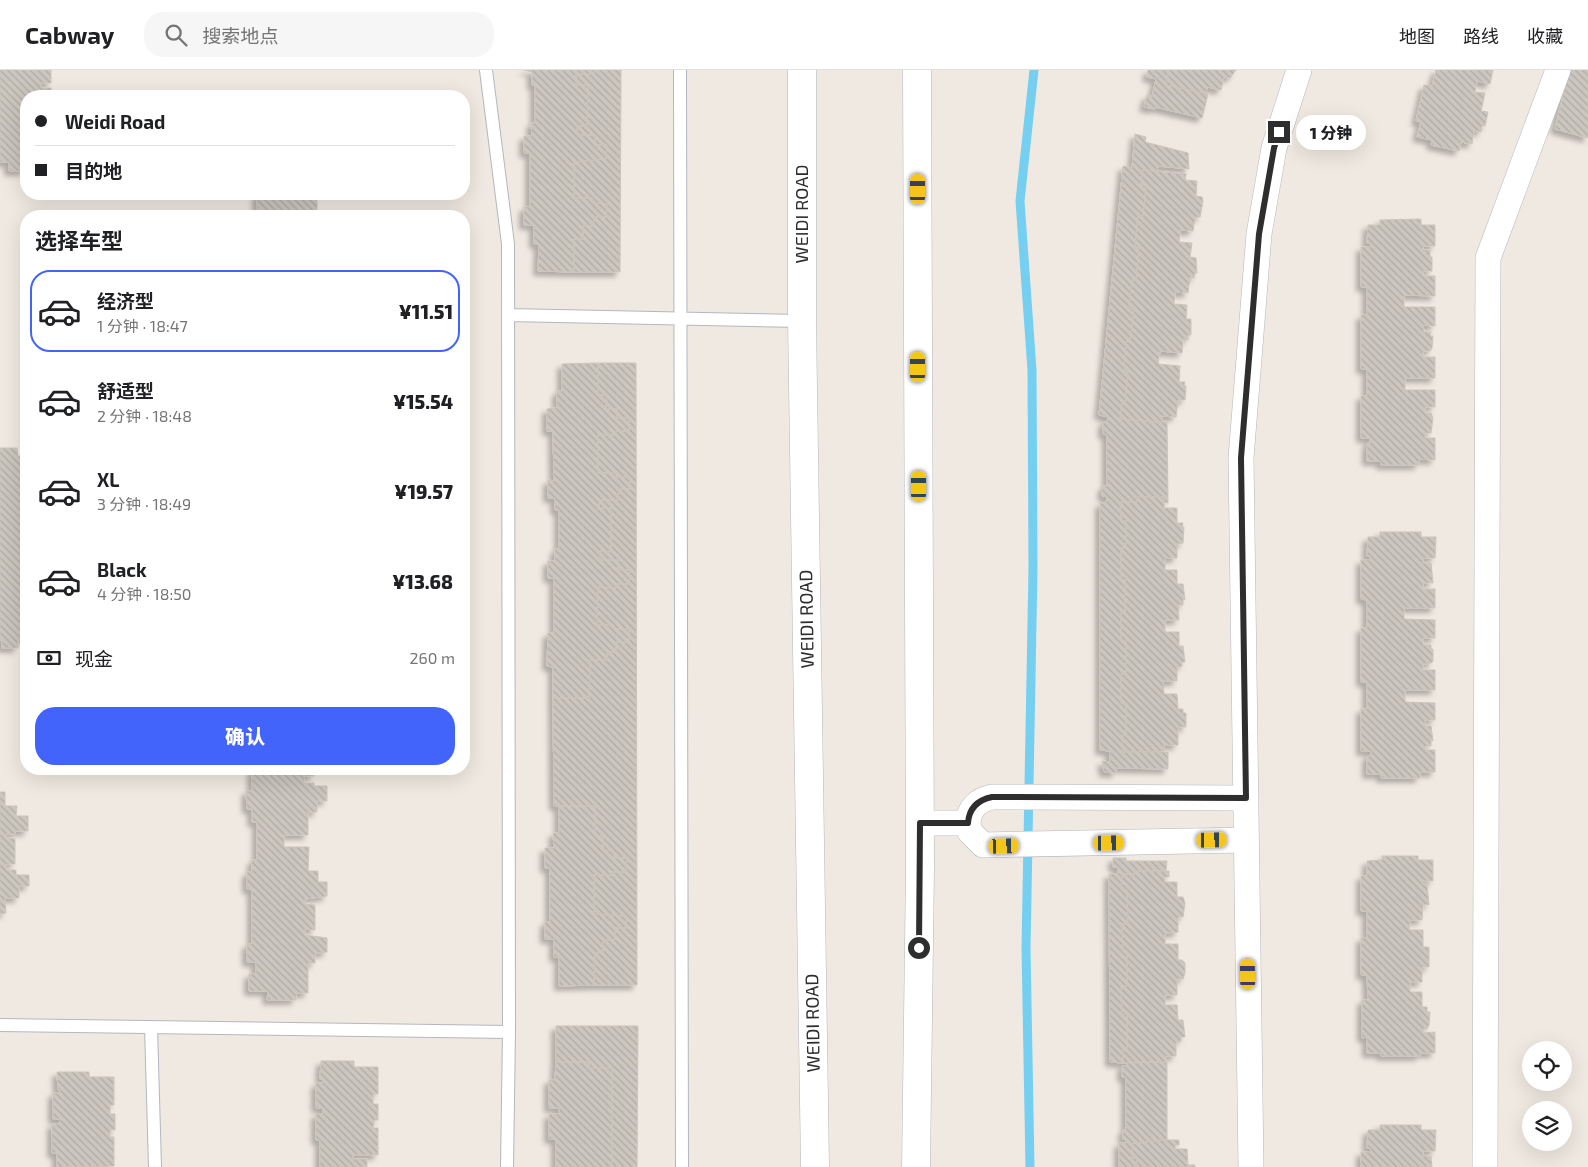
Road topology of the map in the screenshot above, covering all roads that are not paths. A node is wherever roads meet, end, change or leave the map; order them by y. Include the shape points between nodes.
1 (486, 70) edge
2 (680, 70) edge
3 (802, 70) edge
4 (917, 70) edge
5 (1299, 70) edge
6 (1558, 70) edge
7 (508, 315) junction
8 (680, 320) junction
9 (802, 321) junction
10 (1246, 798) junction
11 (920, 823) junction
12 (968, 823) junction
13 (1246, 840) junction
14 (0, 1025) edge
15 (151, 1027) junction
16 (509, 1032) junction
17 (154, 1167) edge
18 (507, 1167) edge
19 (682, 1167) edge
20 (815, 1167) edge
21 (916, 1167) edge
22 (1251, 1167) edge
23 (1485, 1167) edge

1 - 7 lane via 508,244
2 - 8 lane
3 - 9 main road, WEIDI ROAD
4 - 11 main road
5 - 10 street via 1274,148 1259,234 1241,458
6 - 23 street via 1488,258
7 - 8 lane
7 - 16 lane
8 - 9 lane
8 - 19 lane
9 - 20 main road, WEIDI ROAD
10 - 12 street via 992,797 976,804
10 - 13 street
11 - 12 street
11 - 21 main road
12 - 13 street via 970,832 983,846
13 - 22 street
14 - 15 lane
15 - 16 lane
15 - 17 lane
16 - 18 lane

